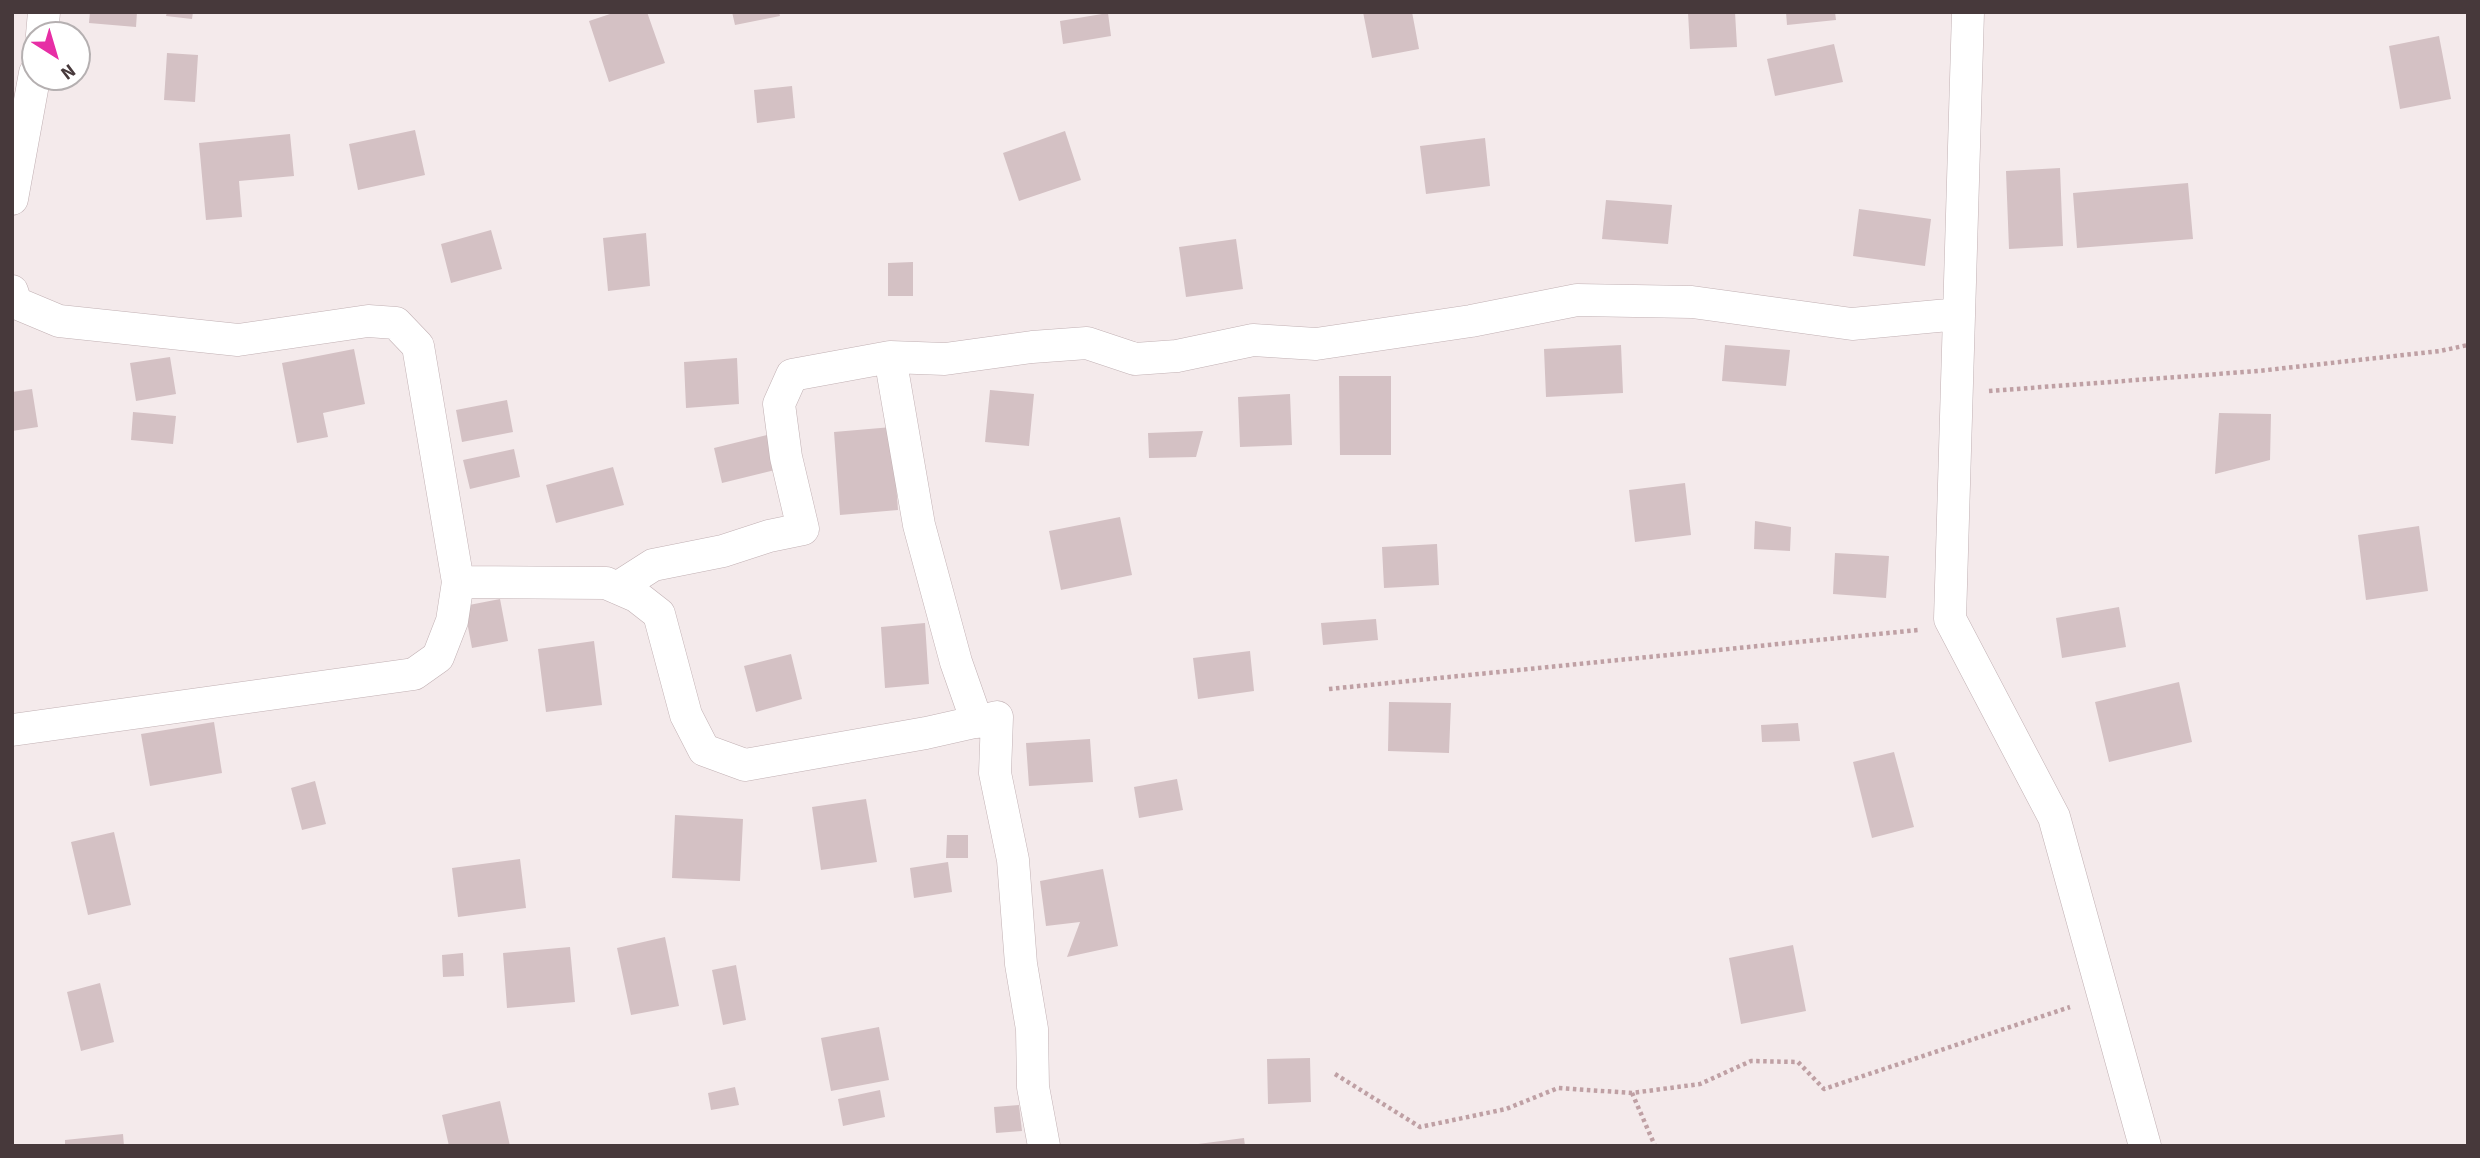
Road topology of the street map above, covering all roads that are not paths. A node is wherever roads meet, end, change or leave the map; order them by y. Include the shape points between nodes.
1 (1968, 12) edge
2 (32, 91) edge
3 (12, 199) edge
4 (12, 291) edge
5 (1959, 314) junction
6 (890, 357) junction
7 (458, 582) junction
8 (617, 588) junction
9 (977, 722) junction
10 (12, 730) edge
11 (2142, 1144) edge
12 (1044, 1146) edge

1 - 5 street
2 - 3 street
4 - 7 street via 16,303 58,321 239,340 368,321 396,323 418,346
5 - 6 street via 1853,324 1692,302 1577,300 1316,344 1253,340 1177,356 1135,359 1087,343 945,359
5 - 11 street via 1950,619 2054,817
6 - 8 street via 792,375 779,404 803,529 653,565
6 - 9 street via 919,525
7 - 8 street via 606,583
7 - 10 street via 452,621 438,657 414,674
8 - 9 street via 659,614 686,715 704,750 745,765
9 - 12 street via 997,717 995,773 1013,860 1021,964 1032,1029 1033,1087

